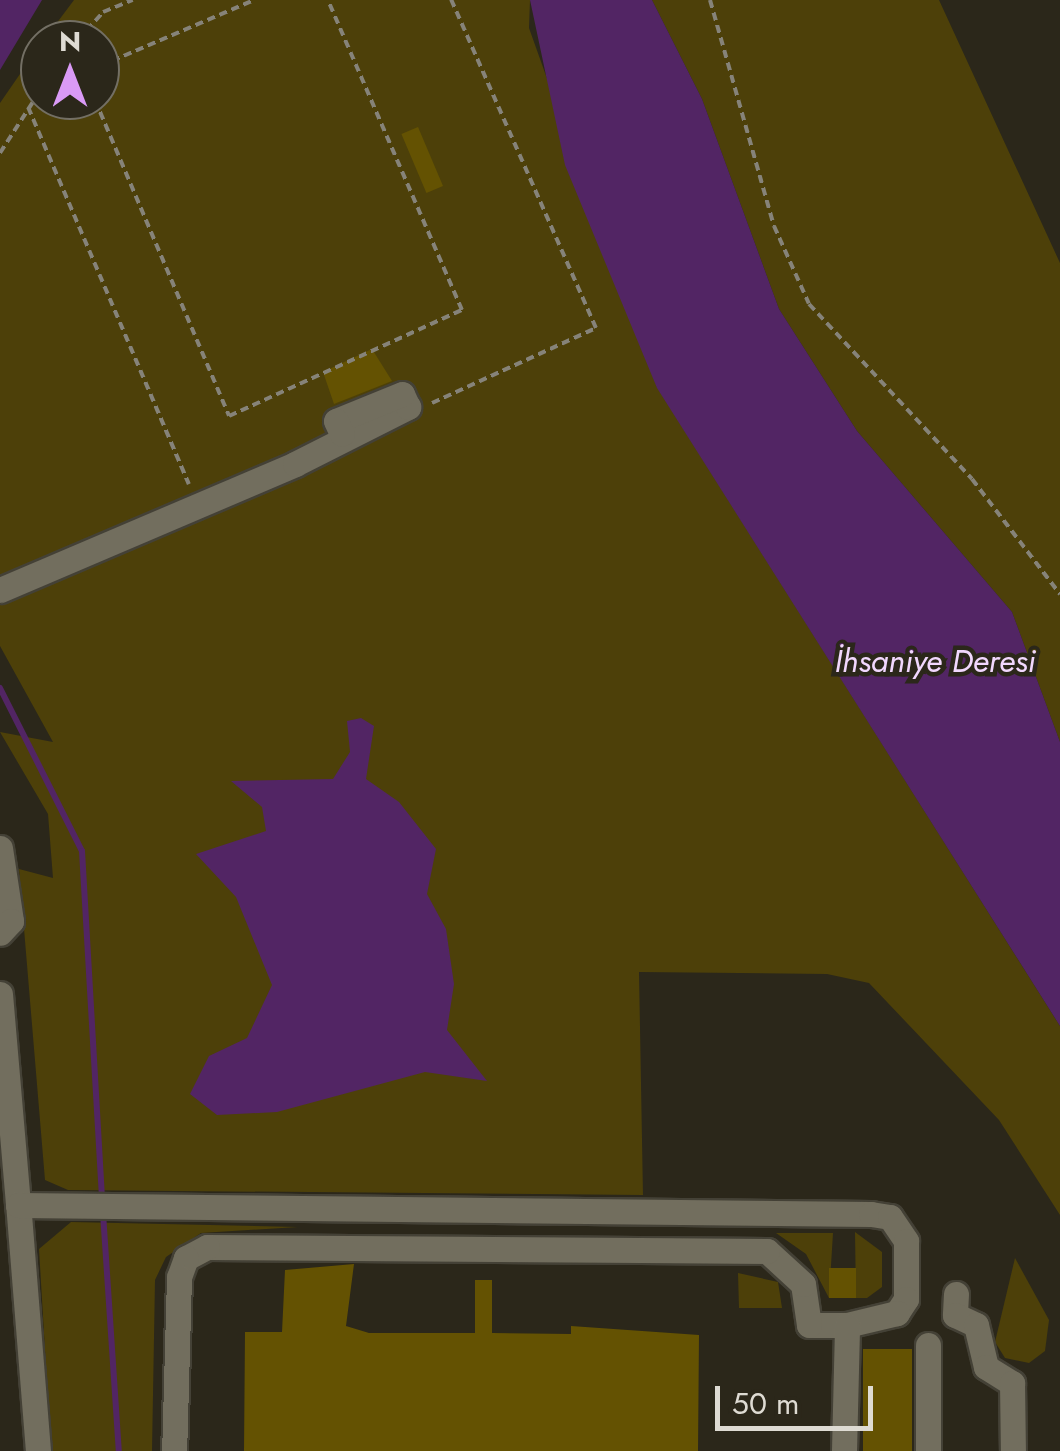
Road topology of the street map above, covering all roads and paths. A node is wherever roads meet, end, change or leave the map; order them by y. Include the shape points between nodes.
1 (133, 0) edge
2 (254, 0) edge
3 (328, 0) edge
4 (450, 0) edge
5 (710, 0) edge
6 (97, 20) edge
7 (120, 57) edge
8 (20, 120) edge
9 (34, 120) edge
10 (103, 120) edge
11 (0, 153) edge
12 (408, 406) joint
13 (200, 510) junction
14 (0, 590) edge
15 (1060, 594) edge
16 (0, 848) edge
17 (0, 933) edge
18 (0, 994) edge
19 (18, 1205) junction
20 (956, 1294) dead end
21 (846, 1325) junction
22 (928, 1346) dead end
23 (38, 1451) edge
24 (174, 1451) edge
25 (844, 1451) edge
26 (928, 1451) edge
27 (1013, 1451) edge

1 - 6 path
2 - 7 path
3 - 10 path via 462,310 229,416
4 - 12 path via 596,328
5 - 15 path via 774,226 809,304 972,479
8 - 11 path
9 - 13 path
12 - 13 street
13 - 14 street
16 - 17 street via 11,921
18 - 19 street
19 - 21 street via 890,1217 906,1241 906,1300 884,1320
19 - 23 street
20 - 27 street via 955,1315 976,1326 986,1367 1012,1383
21 - 24 street via 809,1325 803,1284 767,1251 207,1248 186,1258 179,1277
21 - 25 street
22 - 26 street

